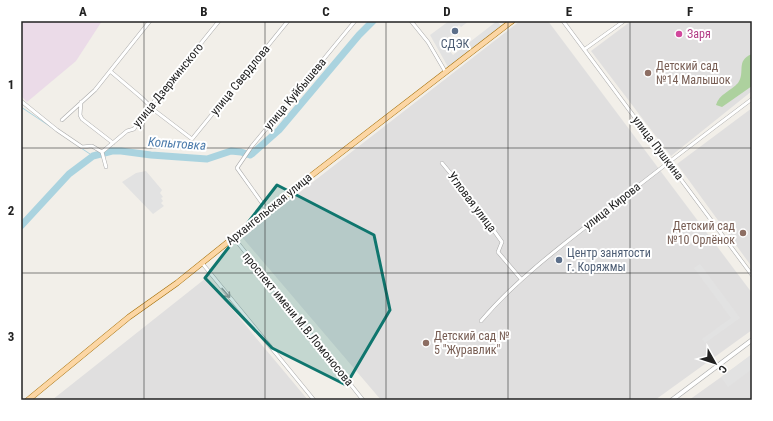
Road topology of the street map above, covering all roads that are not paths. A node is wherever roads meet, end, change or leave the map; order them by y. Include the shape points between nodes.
1 (150, 21) edge
2 (219, 21) edge
3 (288, 21) edge
4 (355, 21) edge
5 (412, 21) edge
6 (512, 21) edge
7 (563, 21) edge
8 (624, 21) edge
9 (585, 49) junction
10 (110, 71) junction
11 (445, 71) junction
12 (752, 99) edge
13 (21, 101) edge
14 (81, 102) junction
15 (150, 106) junction
16 (62, 120) dead end
17 (113, 143) junction
18 (102, 152) junction
19 (668, 162) junction
20 (442, 163) dead end
21 (106, 167) dead end
22 (267, 210) junction
23 (234, 238) junction
24 (202, 263) junction
25 (752, 275) edge
26 (521, 279) junction
27 (481, 321) dead end
28 (752, 340) edge
29 (28, 400) edge
30 (314, 400) edge
31 (363, 400) edge
32 (672, 400) edge

1 - 10 street
2 - 15 street, улица Дзержинского
3 - 15 street, улица Свердлова via 192,139
4 - 22 street, улица Куйбышева via 252,146 237,168
5 - 11 street
6 - 11 main road, Архангельская улица
7 - 9 street, улица Пушкина
8 - 9 street
9 - 19 street, улица Пушкина
10 - 14 street via 95,90
10 - 15 street
11 - 22 main road, Архангельская улица
12 - 19 street, улица Кирова
13 - 18 street via 82,147 92,146
14 - 16 street
14 - 17 street via 82,119
15 - 17 street, улица Дзержинского via 134,129
17 - 18 street, улица Дзержинского
18 - 21 street
19 - 25 street, улица Пушкина
19 - 26 street, улица Кирова
20 - 26 street, Угловая улица via 502,242 498,252
22 - 23 main road, Архангельская улица
23 - 24 main road, Архангельская улица
23 - 31 street, проспект имени М.В.Ломоносова
24 - 29 main road, Архангельская улица
24 -> 30 street
26 - 27 street, улица Кирова
28 - 32 street

